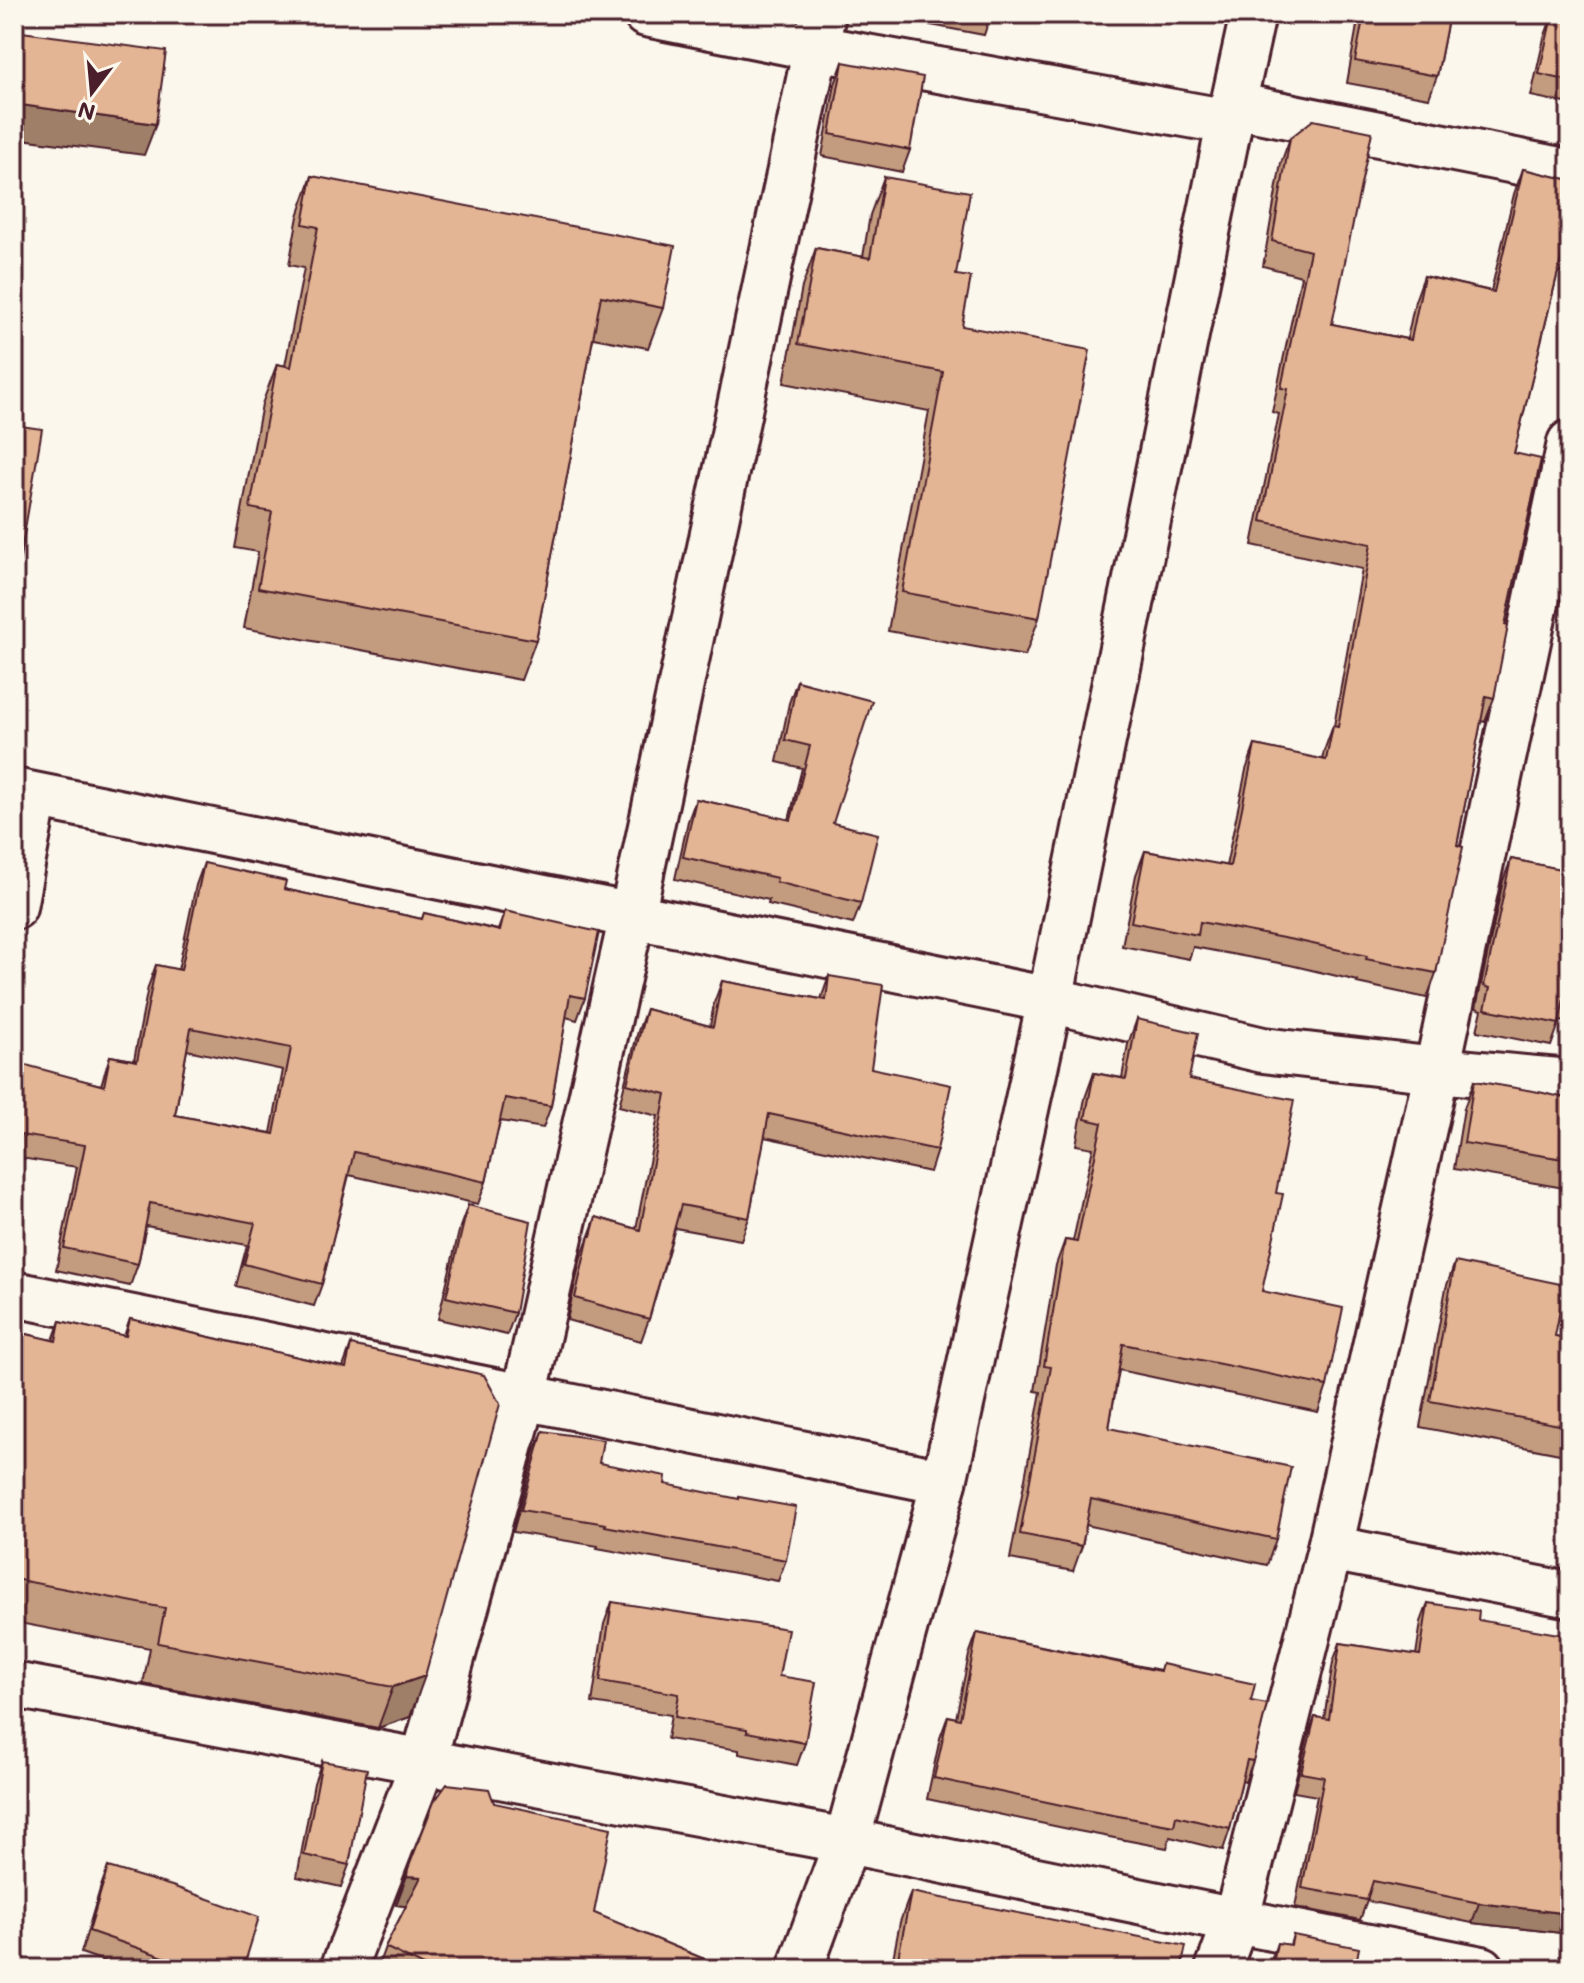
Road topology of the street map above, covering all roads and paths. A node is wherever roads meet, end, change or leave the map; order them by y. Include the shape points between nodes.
1 (646, 14) edge
2 (1253, 14) edge
3 (820, 31) edge
4 (1231, 113) junction
5 (1570, 172) edge
6 (1570, 443) edge
7 (25, 793) edge
8 (14, 907) edge
9 (632, 916) junction
10 (1050, 1000) junction
11 (1437, 1070) junction
12 (1570, 1082) edge
13 (14, 1294) edge
14 (524, 1397) junction
15 (944, 1482) junction
16 (1330, 1548) junction
17 (1570, 1595) edge
18 (14, 1685) edge
19 (423, 1763) junction
20 (847, 1841) junction
21 (1236, 1921) junction
22 (343, 1969) edge
23 (800, 1969) edge
24 (1218, 1969) edge
25 (1482, 1969) edge

1 - 3 street
2 - 4 street
3 - 4 street
3 - 9 street
4 - 5 street
4 - 10 street
6 - 11 street
7 - 8 street
7 - 9 street
9 - 10 street
9 - 14 street
10 - 11 street via 1263,1050
10 - 15 street
11 - 12 street
11 - 16 street
13 - 14 street
14 - 15 street
14 - 19 street
15 - 20 street
16 - 17 street
16 - 21 street
18 - 19 street
19 - 20 street
19 - 22 street
20 - 21 street
20 - 23 street
21 - 24 street
21 - 25 street

